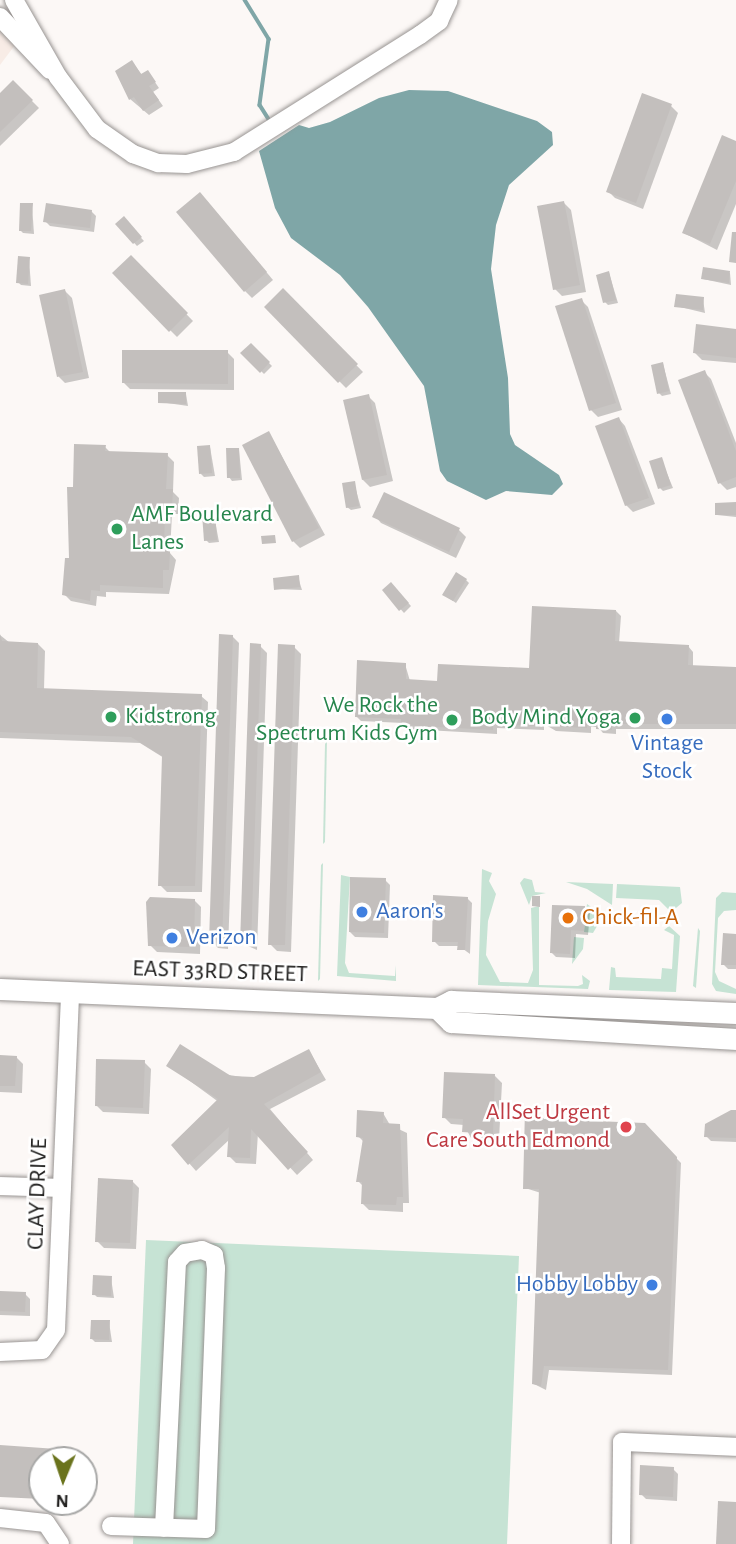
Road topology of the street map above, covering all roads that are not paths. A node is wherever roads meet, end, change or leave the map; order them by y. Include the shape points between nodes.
1 (15, 0) edge
2 (449, 0) edge
3 (0, 17) edge
4 (58, 77) junction
5 (0, 989) edge
6 (70, 992) junction
7 (437, 1008) junction
8 (736, 1013) edge
9 (736, 1039) edge
10 (0, 1186) edge
11 (62, 1188) junction
12 (0, 1352) edge
13 (736, 1447) edge
14 (0, 1518) edge
15 (111, 1526) dead end
16 (164, 1528) junction
17 (60, 1544) edge
18 (621, 1544) edge

1 - 4 street
2 - 4 street via 433,27 234,152 187,164 158,163 133,154 97,129
3 - 4 street
5 - 6 main road, EAST 33RD STREET
6 - 7 main road, EAST 33RD STREET
6 - 11 street, CLAY DRIVE
7 - 8 main road, EAST 33RD STREET via 451,1001
7 - 9 main road, EAST 33RD STREET via 451,1022
10 - 11 street
11 - 12 street, CLAY DRIVE via 54,1337 34,1352
13 - 18 street via 622,1442
14 - 17 street via 46,1523
15 - 16 street
16 - 16 street via 206,1529 216,1268 214,1255 202,1250 185,1253 177,1262

